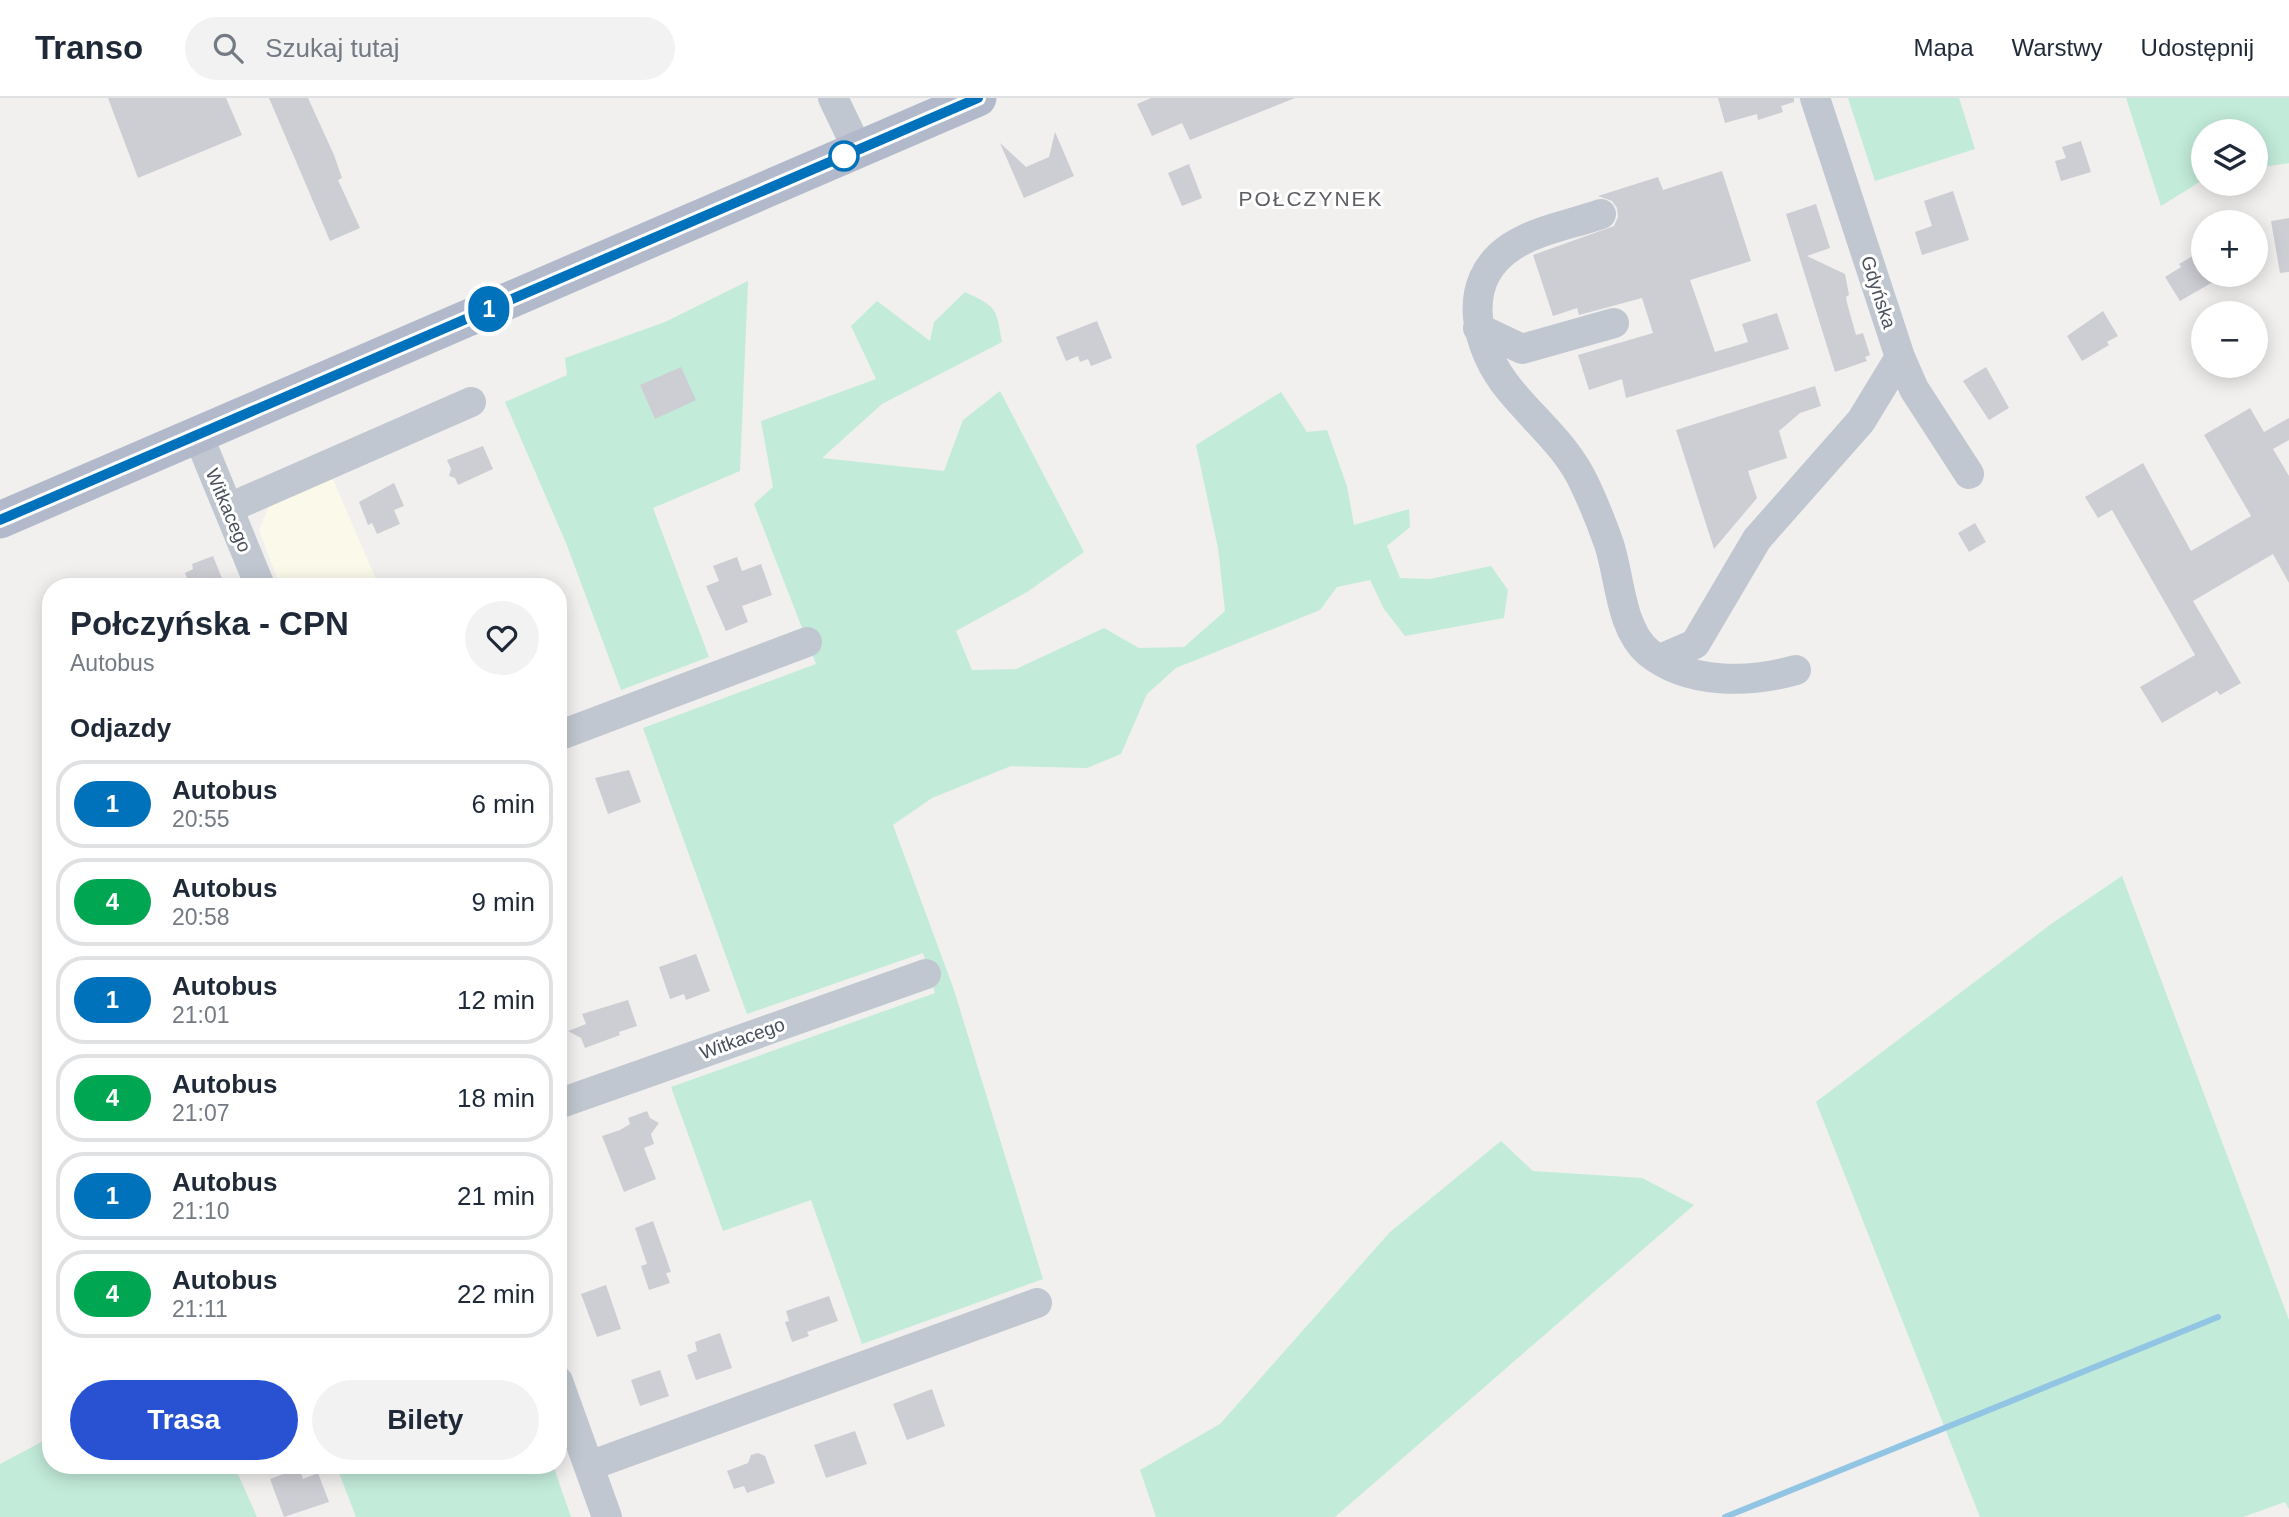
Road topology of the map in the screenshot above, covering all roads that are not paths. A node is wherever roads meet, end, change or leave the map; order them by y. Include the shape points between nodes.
1 (833, 98) edge
2 (978, 98) edge
3 (1815, 98) edge
4 (858, 150) junction
5 (1601, 214) dead end
6 (1615, 323) dead end
7 (1478, 328) junction
8 (1900, 357) junction
9 (471, 402) dead end
10 (198, 435) junction
11 (1969, 474) dead end
12 (229, 508) junction
13 (0, 520) edge
14 (257, 578) edge
15 (807, 642) dead end
16 (1660, 659) junction
17 (1796, 670) dead end
18 (567, 733) edge
19 (926, 974) dead end
20 (567, 1101) edge
21 (1037, 1303) dead end
22 (567, 1406) edge
23 (589, 1466) junction
24 (607, 1517) edge

1 - 4 street
2 - 4 main road
3 - 8 street, Gdyńska
4 - 10 main road
5 - 7 street via 1520,242 1499,257 1478,292
6 - 7 street via 1522,349
7 - 16 street via 1488,359 1501,378 1579,473 1609,545 1630,625 1638,641
8 - 11 street, Gdyńska via 1914,389
8 - 16 street via 1861,421 1758,539 1695,644
9 - 12 street
10 - 12 street, Witkacego
10 - 13 main road
12 - 14 street, Witkacego
15 - 18 street
16 - 17 street via 1703,675 1741,680
19 - 20 street, Witkacego
21 - 23 street
22 - 23 street
23 - 24 street

